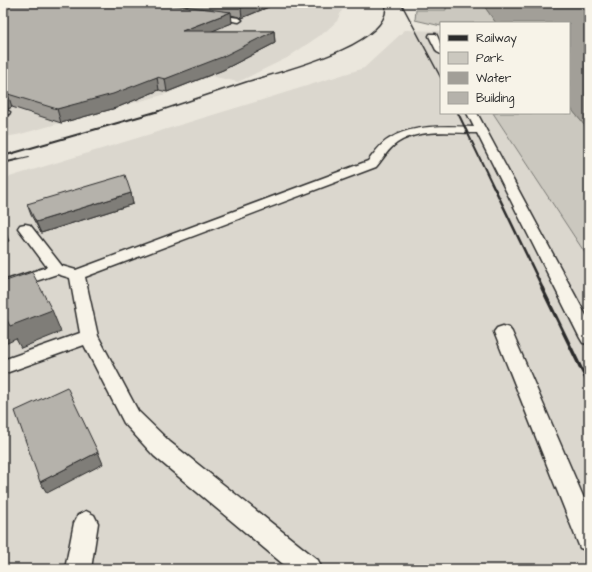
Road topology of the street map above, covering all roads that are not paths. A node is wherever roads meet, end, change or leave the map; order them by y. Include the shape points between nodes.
1 (201, 15) edge
2 (239, 20) edge
3 (433, 36) dead end
4 (440, 50) edge
5 (472, 114) edge
6 (480, 130) junction
7 (25, 228) dead end
8 (57, 269) junction
9 (77, 274) junction
10 (3, 287) edge
11 (503, 332) dead end
12 (89, 336) junction
13 (589, 338) edge
14 (3, 367) edge
15 (86, 523) dead end
16 (589, 540) edge
17 (78, 569) edge
18 (309, 569) edge

1 - 2 lane
3 - 4 lane
5 - 6 lane
6 - 9 lane via 431,131 396,139 372,164
6 - 13 lane
7 - 8 lane
8 - 9 lane
8 - 10 lane
9 - 12 lane
11 - 16 lane
12 - 14 lane
12 - 18 lane via 131,417 162,449
15 - 17 lane

